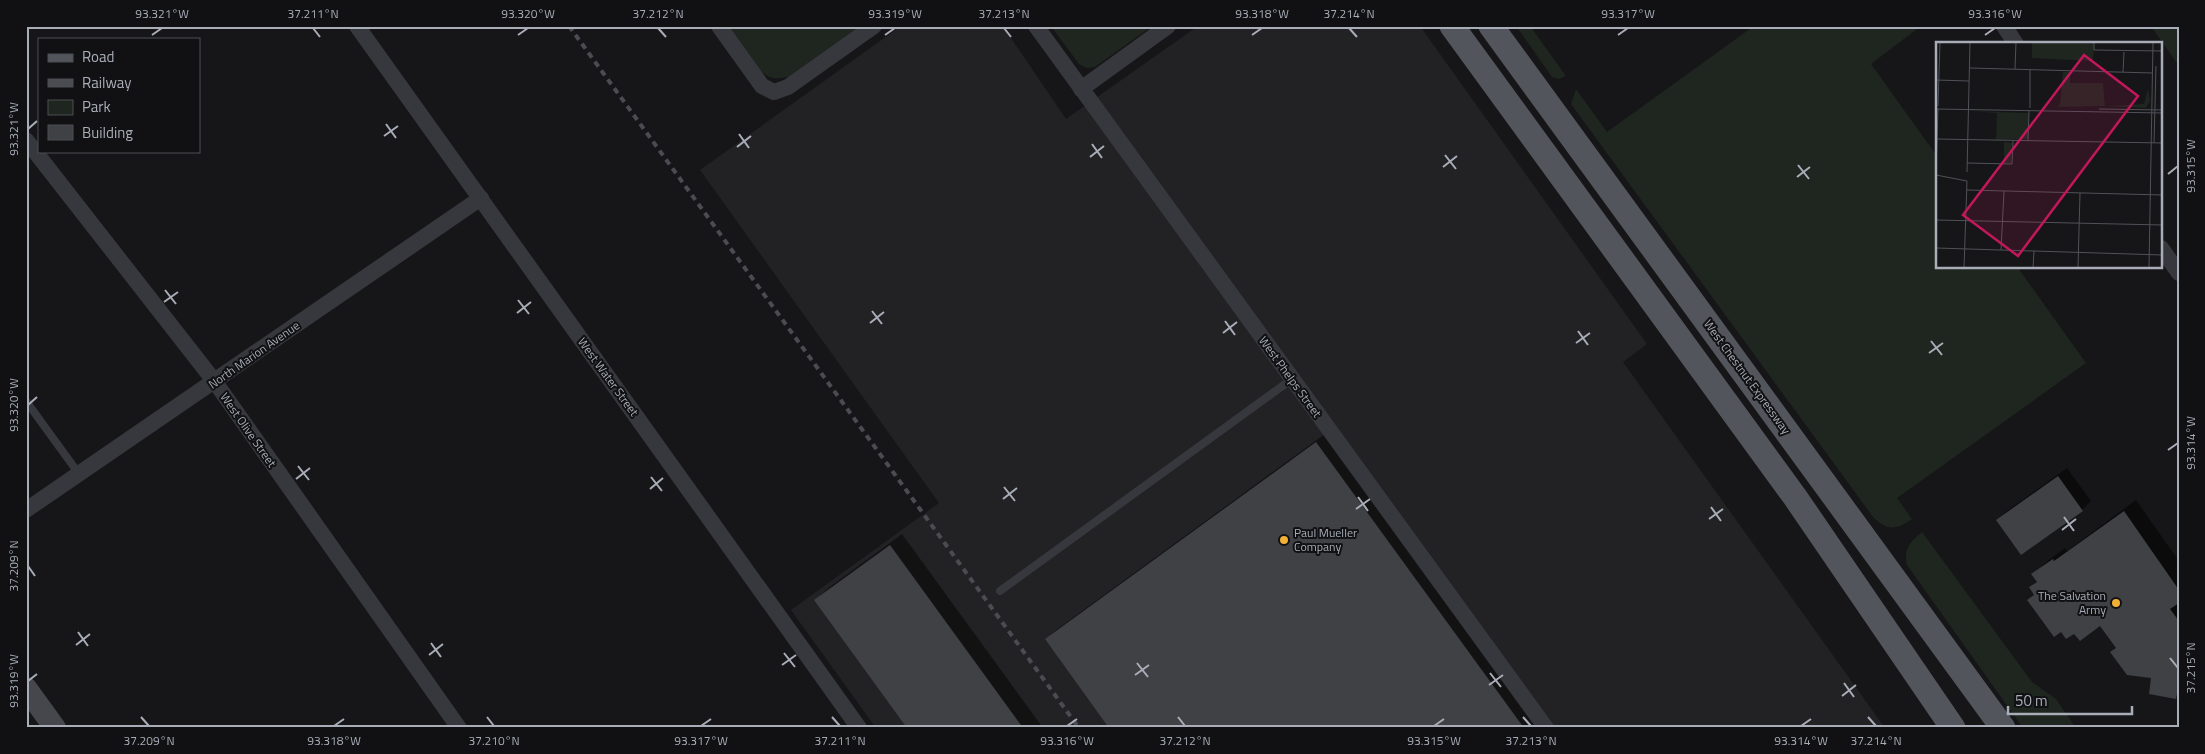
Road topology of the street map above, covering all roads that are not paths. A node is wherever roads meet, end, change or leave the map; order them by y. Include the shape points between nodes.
1 (357, 26) edge
2 (719, 26) edge
3 (874, 26) edge
4 (1036, 26) edge
5 (1168, 26) edge
6 (1452, 26) edge
7 (1491, 26) edge
8 (2004, 26) edge
9 (2015, 42) edge
10 (1080, 89) junction
11 (26, 140) edge
12 (480, 198) junction
13 (2162, 249) edge
14 (2179, 273) edge
15 (1292, 379) junction
16 (215, 382) junction
17 (26, 401) edge
18 (79, 474) junction
19 (26, 510) edge
20 (1000, 590) dead end
21 (26, 688) edge
22 (54, 728) edge
23 (459, 728) edge
24 (859, 728) edge
25 (1546, 728) edge
26 (1953, 728) edge
27 (2003, 728) edge

1 - 12 street, West Water Street
2 - 3 street via 762,86 774,92 788,87
4 - 10 street, West Phelps Street
5 - 10 street
6 - 26 main road via 1795,497
7 - 27 main road, West Chestnut Expressway
8 - 9 street
10 - 15 street, West Phelps Street
11 - 16 street, West Olive Street
12 - 16 street, North Marion Avenue
12 - 24 street, West Water Street
13 - 14 street
15 - 20 lane
15 - 25 street, West Phelps Street
16 - 18 street, North Marion Avenue
16 - 23 street, West Olive Street
17 - 18 lane
18 - 19 street, North Marion Avenue
21 - 22 main road

